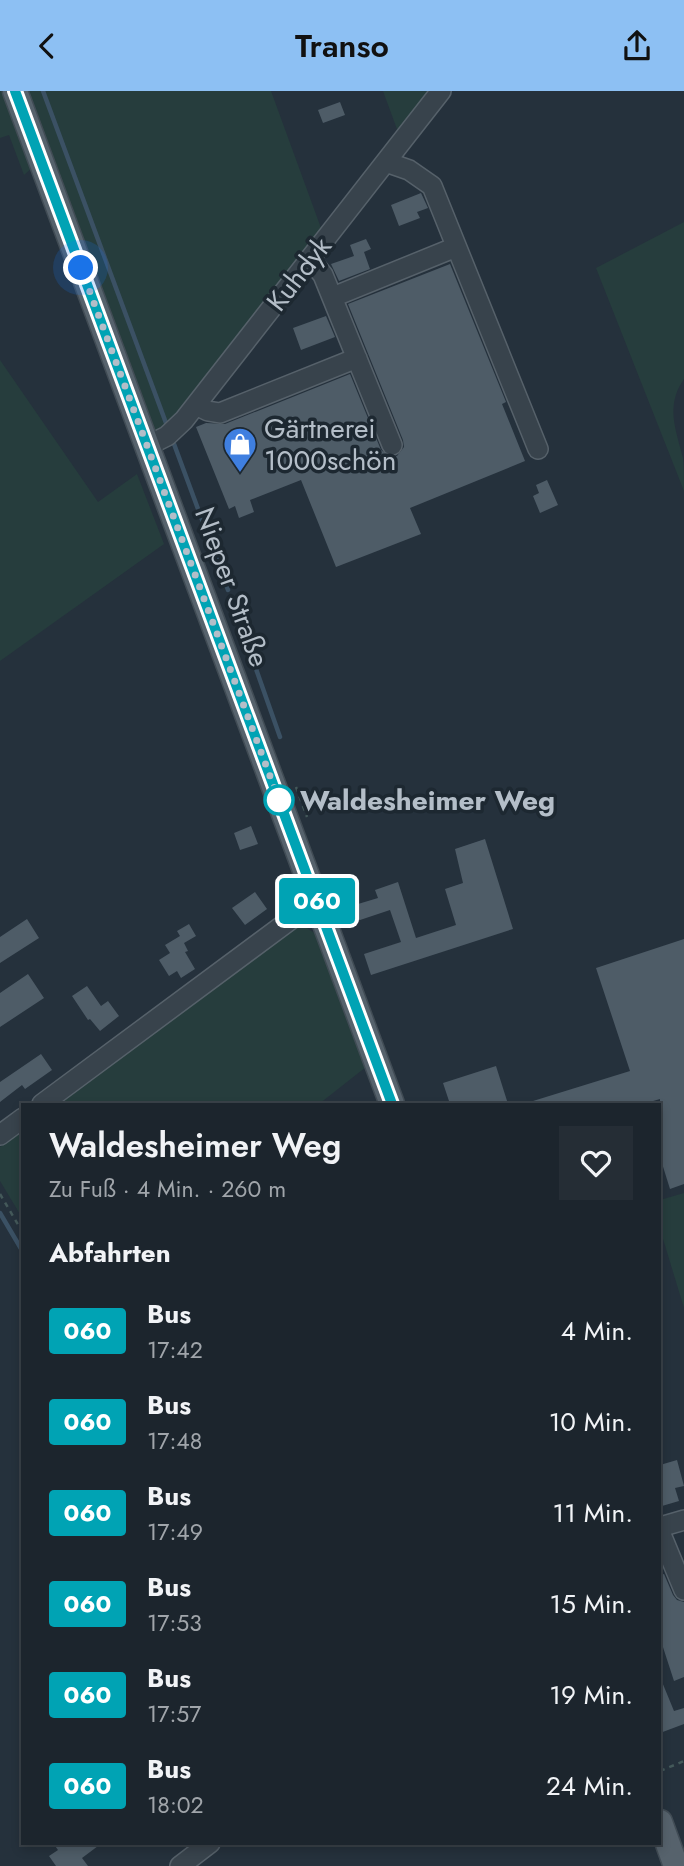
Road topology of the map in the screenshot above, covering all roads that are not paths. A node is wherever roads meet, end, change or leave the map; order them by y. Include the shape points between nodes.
1 (15, 91) edge
2 (441, 91) edge
3 (386, 162) junction
4 (410, 170) junction
5 (420, 190) dead end
6 (456, 247) junction
7 (310, 259) junction
8 (333, 297) junction
9 (357, 358) junction
10 (196, 405) junction
11 (392, 445) dead end
12 (148, 446) junction
13 (538, 449) dead end
14 (317, 900) junction
15 (43, 1103) edge
16 (392, 1103) edge
17 (21, 1119) edge
18 (0, 1135) edge
19 (684, 1520) edge
20 (661, 1530) edge
21 (661, 1532) edge
22 (684, 1590) edge
23 (661, 1825) edge
24 (207, 1845) edge
25 (180, 1866) edge
26 (676, 1866) edge

1 - 12 main road, Nieper Straße
2 - 3 street, Kuhdyk
3 - 4 street
3 - 7 street, Kuhdyk
4 - 5 street
4 - 6 street via 432,186
6 - 8 street
6 - 13 street
7 - 8 street
7 - 10 street, Kuhdyk
8 - 9 street
9 - 10 street via 220,413
9 - 11 street
10 - 12 street, Kuhdyk via 167,436
12 - 14 main road, Nieper Straße
14 - 15 street
14 - 16 main road, Nieper Straße
17 - 18 street
19 - 20 street
21 - 22 street
23 - 26 main road
24 - 25 street

